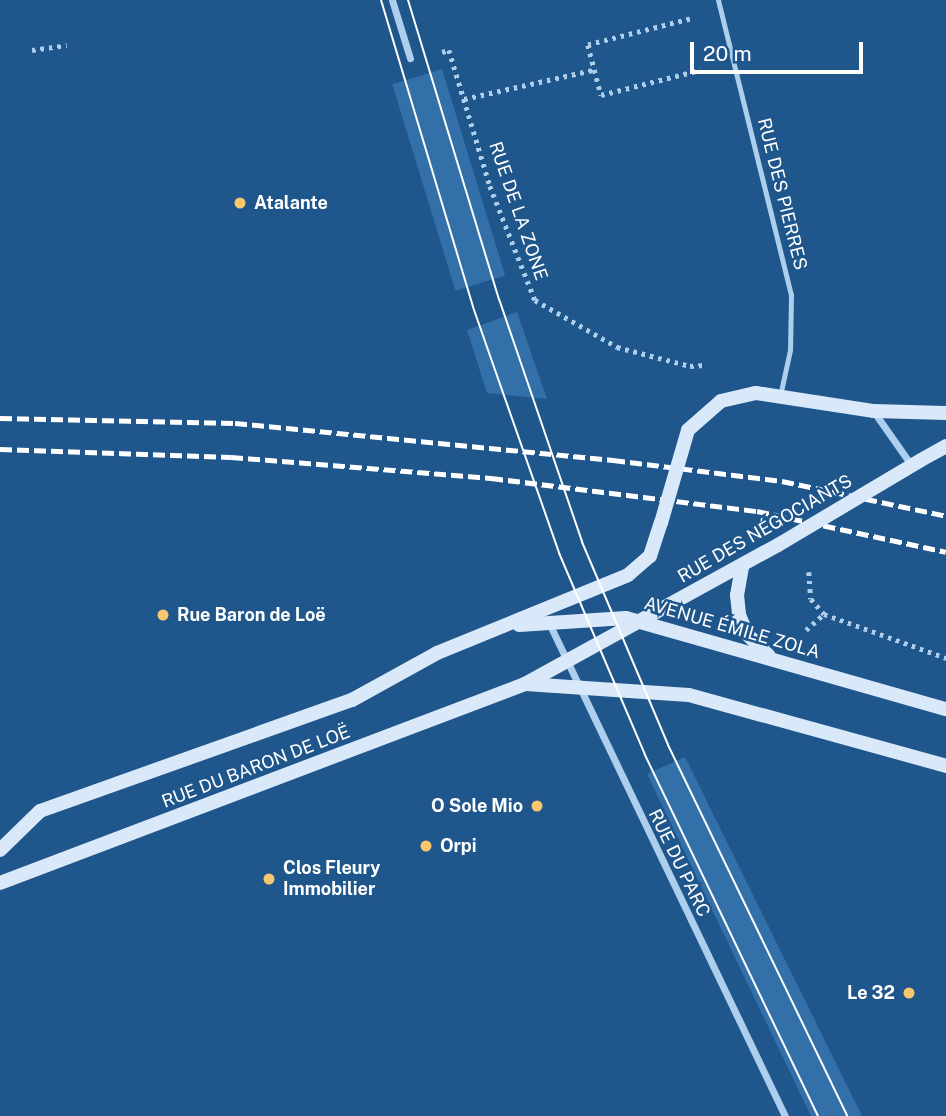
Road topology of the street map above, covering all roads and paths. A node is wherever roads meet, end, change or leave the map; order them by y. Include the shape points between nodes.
1 (392, 0) edge
2 (719, 0) edge
3 (721, 11) junction
4 (66, 45) dead end
5 (32, 50) dead end
6 (410, 58) joint
7 (734, 62) junction
8 (593, 70) junction
9 (464, 99) junction
10 (718, 365) dead end
11 (780, 397) junction
12 (873, 411) junction
13 (946, 414) edge
14 (946, 446) edge
15 (917, 463) junction
16 (817, 559) dead end
17 (742, 567) junction
18 (548, 621) junction
19 (642, 621) junction
20 (503, 626) junction
21 (946, 658) edge
22 (773, 659) junction
23 (567, 662) junction
24 (525, 684) junction
25 (579, 687) junction
26 (946, 709) edge
27 (946, 766) edge
28 (0, 850) edge
29 (0, 883) edge
30 (785, 1116) edge

1 - 6 street
2 - 3 lane, RUE DES PIERRES
3 - 7 lane, RUE DES PIERRES
3 - 8 path via 587,45
4 - 5 path
6 - 9 path, RUE DE LA ZONE via 449,51
7 - 8 path via 600,95
7 - 11 lane, RUE DES PIERRES via 791,295 790,350
8 - 9 path
9 - 10 path, RUE DE LA ZONE via 505,227 535,300 617,347 690,366
11 - 12 street
11 - 20 street, bridge via 756,393 731,397 702,414 688,430 653,551 635,570
12 - 13 street
12 - 15 street
14 - 15 street, RUE DES NÉGOCIANTS
15 - 17 street, RUE DES NÉGOCIANTS, bridge
16 - 21 path via 807,582 811,599 824,614
17 - 19 street, RUE DES NÉGOCIANTS
17 - 22 street via 737,595 742,625
18 - 19 street, AVENUE ÉMILE ZOLA via 599,617
18 - 20 street, AVENUE ÉMILE ZOLA
18 - 23 street, RUE DU PARC
19 - 22 street, AVENUE ÉMILE ZOLA
19 - 23 street, RUE DES NÉGOCIANTS
20 - 28 street, RUE DU BARON DE LOË via 437,653 352,700 40,811
22 - 26 street, AVENUE ÉMILE ZOLA
23 - 24 street, RUE DES NÉGOCIANTS
23 - 25 street, RUE DU PARC
24 - 25 street
24 - 29 street, RUE DU BARON DE LOË
25 - 27 street via 689,695
25 - 30 street, RUE DU PARC

